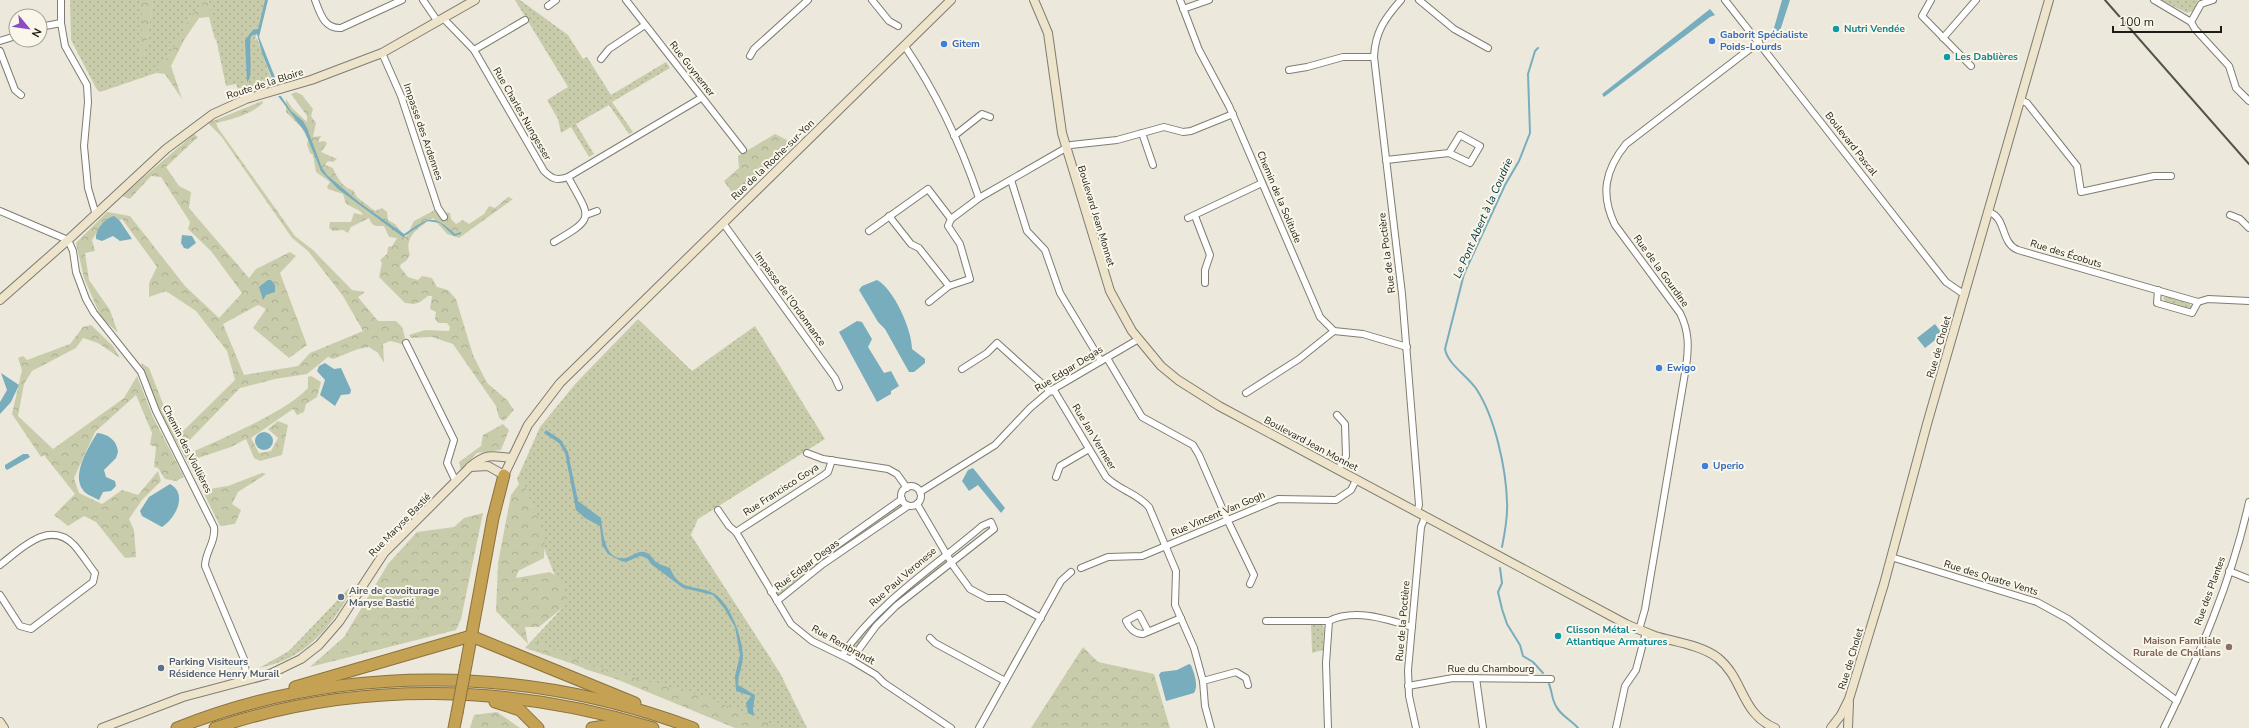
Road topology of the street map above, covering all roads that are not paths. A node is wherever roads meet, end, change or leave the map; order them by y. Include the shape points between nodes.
1 (61, 0) edge
2 (315, 0) edge
3 (402, 0) edge
4 (423, 0) edge
5 (474, 0) edge
6 (556, 0) edge
7 (626, 0) edge
8 (808, 0) edge
9 (872, 0) edge
10 (951, 0) edge
11 (1030, 0) edge
12 (1180, 0) edge
13 (1209, 0) edge
14 (1401, 0) edge
15 (1420, 0) edge
16 (1725, 0) edge
17 (1931, 0) edge
18 (1976, 0) edge
19 (2049, 0) edge
20 (2154, 0) edge
21 (2211, 0) edge
22 (1035, 4) edge
23 (548, 6) dead end
24 (1184, 9) junction
25 (526, 20) dead end
26 (441, 21) junction
27 (2191, 22) junction
28 (61, 24) junction
29 (645, 25) junction
30 (48, 26) edge
31 (898, 26) dead end
32 (1943, 38) junction
33 (1759, 42) junction
34 (904, 45) junction
35 (1488, 48) dead end
36 (474, 50) junction
37 (0, 51) edge
38 (382, 54) junction
39 (750, 56) dead end
40 (1374, 57) junction
41 (601, 59) dead end
42 (1971, 66) dead end
43 (1289, 70) dead end
44 (21, 95) dead end
45 (701, 98) junction
46 (2021, 100) junction
47 (2249, 102) edge
48 (1233, 114) junction
49 (990, 117) dead end
50 (1142, 133) junction
51 (954, 136) junction
52 (1066, 148) junction
53 (743, 150) dead end
54 (1449, 153) junction
55 (1386, 160) junction
56 (1153, 165) dead end
57 (2170, 176) dead end
58 (568, 177) junction
59 (1011, 180) junction
60 (1262, 183) junction
61 (979, 198) junction
62 (0, 211) edge
63 (597, 211) dead end
64 (1989, 212) junction
65 (2230, 214) dead end
66 (96, 215) junction
67 (586, 215) junction
68 (889, 216) junction
69 (1195, 216) junction
70 (444, 217) dead end
71 (1188, 218) dead end
72 (951, 219) junction
73 (723, 223) junction
74 (2249, 228) edge
75 (869, 231) dead end
76 (68, 240) junction
77 (554, 242) dead end
78 (1205, 283) dead end
79 (949, 286) junction
80 (2158, 290) junction
81 (1964, 295) junction
82 (0, 300) edge
83 (2249, 301) edge
84 (929, 302) dead end
85 (2198, 302) junction
86 (1334, 331) junction
87 (1137, 340) junction
88 (406, 343) dead end
89 (1407, 347) junction
90 (1104, 359) junction
91 (962, 369) dead end
92 (839, 387) dead end
93 (1050, 391) junction
94 (1246, 393) dead end
95 (1337, 415) dead end
96 (1089, 449) junction
97 (807, 453) dead end
98 (510, 458) junction
99 (832, 460) junction
100 (470, 467) junction
101 (1338, 470) junction
102 (504, 475) junction
103 (1056, 477) dead end
104 (1356, 480) junction
105 (456, 482) junction
106 (907, 488) junction
107 (920, 492) junction
108 (902, 499) junction
109 (2249, 502) edge
110 (917, 504) junction
111 (908, 506) junction
112 (718, 510) dead end
113 (1418, 512) junction
114 (1425, 517) junction
115 (1228, 520) junction
116 (736, 532) junction
117 (1166, 546) junction
118 (947, 553) junction
119 (1891, 558) junction
120 (953, 563) junction
121 (0, 565) edge
122 (1081, 568) dead end
123 (2229, 571) junction
124 (1071, 572) dead end
125 (2249, 579) edge
126 (1250, 584) dead end
127 (0, 595) edge
128 (774, 597) junction
129 (1041, 618) junction
130 (1181, 618) junction
131 (1266, 621) dead end
132 (1329, 621) junction
133 (1412, 628) junction
134 (1148, 631) dead end
135 (1642, 631) junction
136 (471, 636) junction
137 (930, 638) dead end
138 (842, 655) junction
139 (851, 660) junction
140 (1476, 678) junction
141 (1551, 679) dead end
142 (247, 680) junction
143 (1005, 681) junction
144 (1203, 681) junction
145 (1248, 685) dead end
146 (1408, 686) junction
147 (451, 693) junction
148 (1849, 700) junction
149 (2177, 701) junction
150 (248, 704) junction
151 (657, 715) junction
152 (0, 722) edge
153 (4, 728) edge
154 (102, 728) edge
155 (177, 728) edge
156 (214, 728) edge
157 (454, 728) edge
158 (538, 728) edge
159 (592, 728) edge
160 (633, 728) edge
161 (653, 728) edge
162 (694, 728) edge
163 (951, 728) edge
164 (978, 728) edge
165 (1211, 728) edge
166 (1328, 728) edge
167 (1416, 728) edge
168 (1484, 728) edge
169 (1616, 728) edge
170 (1775, 728) edge
171 (1830, 728) edge
172 (1848, 728) edge
173 (2164, 728) edge

1 - 28 street
2 - 3 street via 324,20 331,27 341,28
4 - 26 street, Rue Charles Nungesser
5 - 26 main road, Route de la Bloire
6 - 23 street
7 - 29 street, Rue Guynemer
8 - 39 street via 754,49
9 - 31 street via 889,21
10 - 34 main road, Rue de la Roche-sur-Yon
11 - 22 main road, Boulevard Jean Monnet
12 - 24 street, Chemin de la Solitude
13 - 24 street
14 - 40 street, Rue de la Poctière via 1379,28
15 - 35 street via 1454,28
16 - 33 street, Boulevard Pascal
17 - 32 street via 1922,16
18 - 32 street
19 - 46 main road, Rue de Cholet
20 - 27 street
21 - 27 street via 2201,4
22 - 52 main road, Boulevard Jean Monnet via 1048,33 1057,104
24 - 48 street, Chemin de la Solitude via 1199,50
25 - 36 street
26 - 36 street, Rue Charles Nungesser
26 - 38 main road, Route de la Bloire
27 - 47 street via 2229,66 2236,88
28 - 30 street
28 - 66 street via 65,46 87,85 84,146 88,188
29 - 41 street via 609,49
29 - 45 street, Rue Guynemer
32 - 42 street
33 - 81 street, Boulevard Pascal via 1946,282
33 - 135 street, Rue de la Gourdine via 1626,144 1614,158 1607,177 1606,197 1615,225 1680,312 1688,337 1686,367
34 - 51 street via 923,73
34 - 73 main road, Rue de la Roche-sur-Yon
36 - 58 street, Rue Charles Nungesser via 544,172 551,178 561,180
37 - 44 street via 14,90
38 - 66 main road, Route de la Bloire via 311,80 246,99 213,114 166,149
38 - 70 street, Impasse des Ardennes via 401,96 438,208
40 - 43 street via 1343,57
40 - 55 street, Rue de la Poctière
45 - 53 street, Rue Guynemer
45 - 58 street
46 - 57 street via 2027,103 2077,166 2081,192 2154,176
46 - 64 main road, Rue de Cholet
48 - 50 street via 1191,132 1164,126
48 - 60 street, Chemin de la Solitude
49 - 51 street via 982,114
50 - 52 street via 1118,140 1071,145
50 - 56 street
51 - 61 street via 969,167
52 - 59 street
52 - 87 main road, Boulevard Jean Monnet via 1110,291
54 - 54 street via 1470,163 1480,146 1460,135
54 - 55 street
55 - 89 street, Rue de la Poctière
58 - 67 street via 585,208
59 - 61 street
59 - 90 street via 1027,231 1045,250 1060,293
60 - 69 street
60 - 86 street, Chemin de la Solitude via 1320,317
61 - 72 street
62 - 76 street
63 - 67 street
64 - 80 street, Rue des Écobuts via 1998,218 2007,242 2014,248
64 - 81 main road, Rue de Cholet
65 - 74 street via 2240,218
66 - 76 main road, Route de la Bloire
67 - 77 street via 581,226
68 - 72 street via 928,189
68 - 75 street
68 - 79 street
69 - 71 street
69 - 78 street via 1210,255 1205,270
72 - 79 street via 948,226 960,244 970,279
73 - 92 street, Impasse de l'Ordonnance
73 - 98 main road, Rue de la Roche-sur-Yon via 560,383 540,407
76 - 82 main road, Route de la Bloire
76 - 142 street, Chemin des Viollières via 86,299 94,313 141,372 156,411 214,527 214,537 205,566 244,659
79 - 84 street
80 - 85 street, Rue des Écobuts
80 - 85 street, Rue des Écobuts via 2158,303 2192,313
81 - 119 main road, Rue de Cholet
83 - 85 street, Rue des Écobuts via 2208,299
86 - 89 street via 1363,334
86 - 94 street via 1299,359
87 - 90 street, Rue Edgar Degas
87 - 101 main road, Boulevard Jean Monnet via 1161,366 1194,391
88 - 105 street via 454,440 447,463
89 - 113 street, Rue de la Poctière via 1420,509
90 - 93 street, Rue Edgar Degas
90 - 115 street via 1142,417 1193,445
91 - 93 street via 997,343
93 - 96 street, Rue Jan Vermeer via 1056,392
93 - 107 street, Rue Edgar Degas via 995,445
95 - 101 street via 1345,424 1347,451
96 - 103 street via 1060,466
96 - 117 street, Rue Jan Vermeer via 1112,484 1142,498 1149,507
97 - 99 street
98 - 100 main road, Rue Maryse Bastié via 484,456
98 - 102 main road, Rue de la Roche-sur-Yon
99 - 106 street via 888,469 897,474
99 - 116 street, Rue Francisco Goya via 824,476
100 - 102 main road via 488,466
100 - 105 main road, Rue Maryse Bastié
101 - 104 main road, Boulevard Jean Monnet
102 - 136 highway via 493,518
104 - 113 main road, Boulevard Jean Monnet
104 - 115 street, Rue Vincent Van Gogh via 1351,490 1336,500 1278,499
105 - 142 main road, Rue Maryse Bastié via 384,553 339,622 318,645 288,666
106 - 107 street via 916,488
106 - 108 street
107 - 110 street via 921,498
108 - 111 street
108 - 128 street, Rue Edgar Degas
109 - 123 street, Rue des Plantes
110 - 111 street
110 - 118 street
111 - 128 street, Rue Edgar Degas
112 - 116 street, Rue Rembrandt
113 - 114 main road, Boulevard Jean Monnet
114 - 133 street, Rue de la Poctière
114 - 135 main road, Boulevard Jean Monnet
115 - 117 street, Rue Vincent Van Gogh
115 - 126 street via 1254,576
116 - 128 street, Rue Rembrandt
117 - 122 street, Rue Vincent Van Gogh via 1142,556 1108,557
117 - 130 street, Rue Jan Vermeer via 1176,571 1174,598
118 - 120 street
118 - 120 street, Rue Paul Veronese via 982,526 992,522 994,529
118 - 138 street, Rue Paul Veronese via 883,606
119 - 148 main road, Rue de Cholet
119 - 149 street, Rue des Quatre Vents via 2038,602 2068,619
120 - 129 street via 970,588 987,598 1005,598
120 - 139 street, Rue Paul Veronese via 896,606 876,626
121 - 127 street via 39,536 50,534 64,538 74,545 95,573 93,582 31,629 20,626
123 - 125 street
123 - 149 street, Rue des Plantes
124 - 129 street via 1061,581
128 - 138 street, Rue Rembrandt via 798,631 812,641
129 - 143 street
130 - 134 street
130 - 144 street, Rue Jan Vermeer via 1194,648
131 - 132 street
132 - 133 street via 1336,617 1365,615
132 - 166 street via 1326,663
133 - 146 street, Rue de la Poctière
135 - 169 street via 1636,670 1625,686
135 - 170 main road, Boulevard Jean Monnet via 1703,650 1718,658 1729,669 1748,706 1757,717
136 - 150 highway via 312,682
136 - 151 highway via 627,699
136 - 157 highway, bridge
137 - 143 street
138 - 139 street, Rue Rembrandt
139 - 163 street, Rue Rembrandt
140 - 141 street, Rue du Chambourg
140 - 146 street, Rue du Chambourg via 1453,678
140 - 168 street
142 - 154 main road, Rue Maryse Bastié via 183,697
143 - 164 street
144 - 145 street via 1236,672 1246,678
144 - 165 street, Rue Jan Vermeer via 1205,706
146 - 167 street, Rue de la Poctière
147 - 156 highway via 371,695 329,700 283,708
147 - 158 highway via 509,705 527,716
147 - 161 highway via 562,705
148 - 171 main road, Rue de Cholet
148 - 172 main road, Rue de Cholet
149 - 173 street, Rue des Plantes
150 - 151 highway via 293,693 350,684 410,680 453,681 550,690 606,701
150 - 155 highway
151 - 162 highway
152 - 153 main road
159 - 160 highway via 612,725

